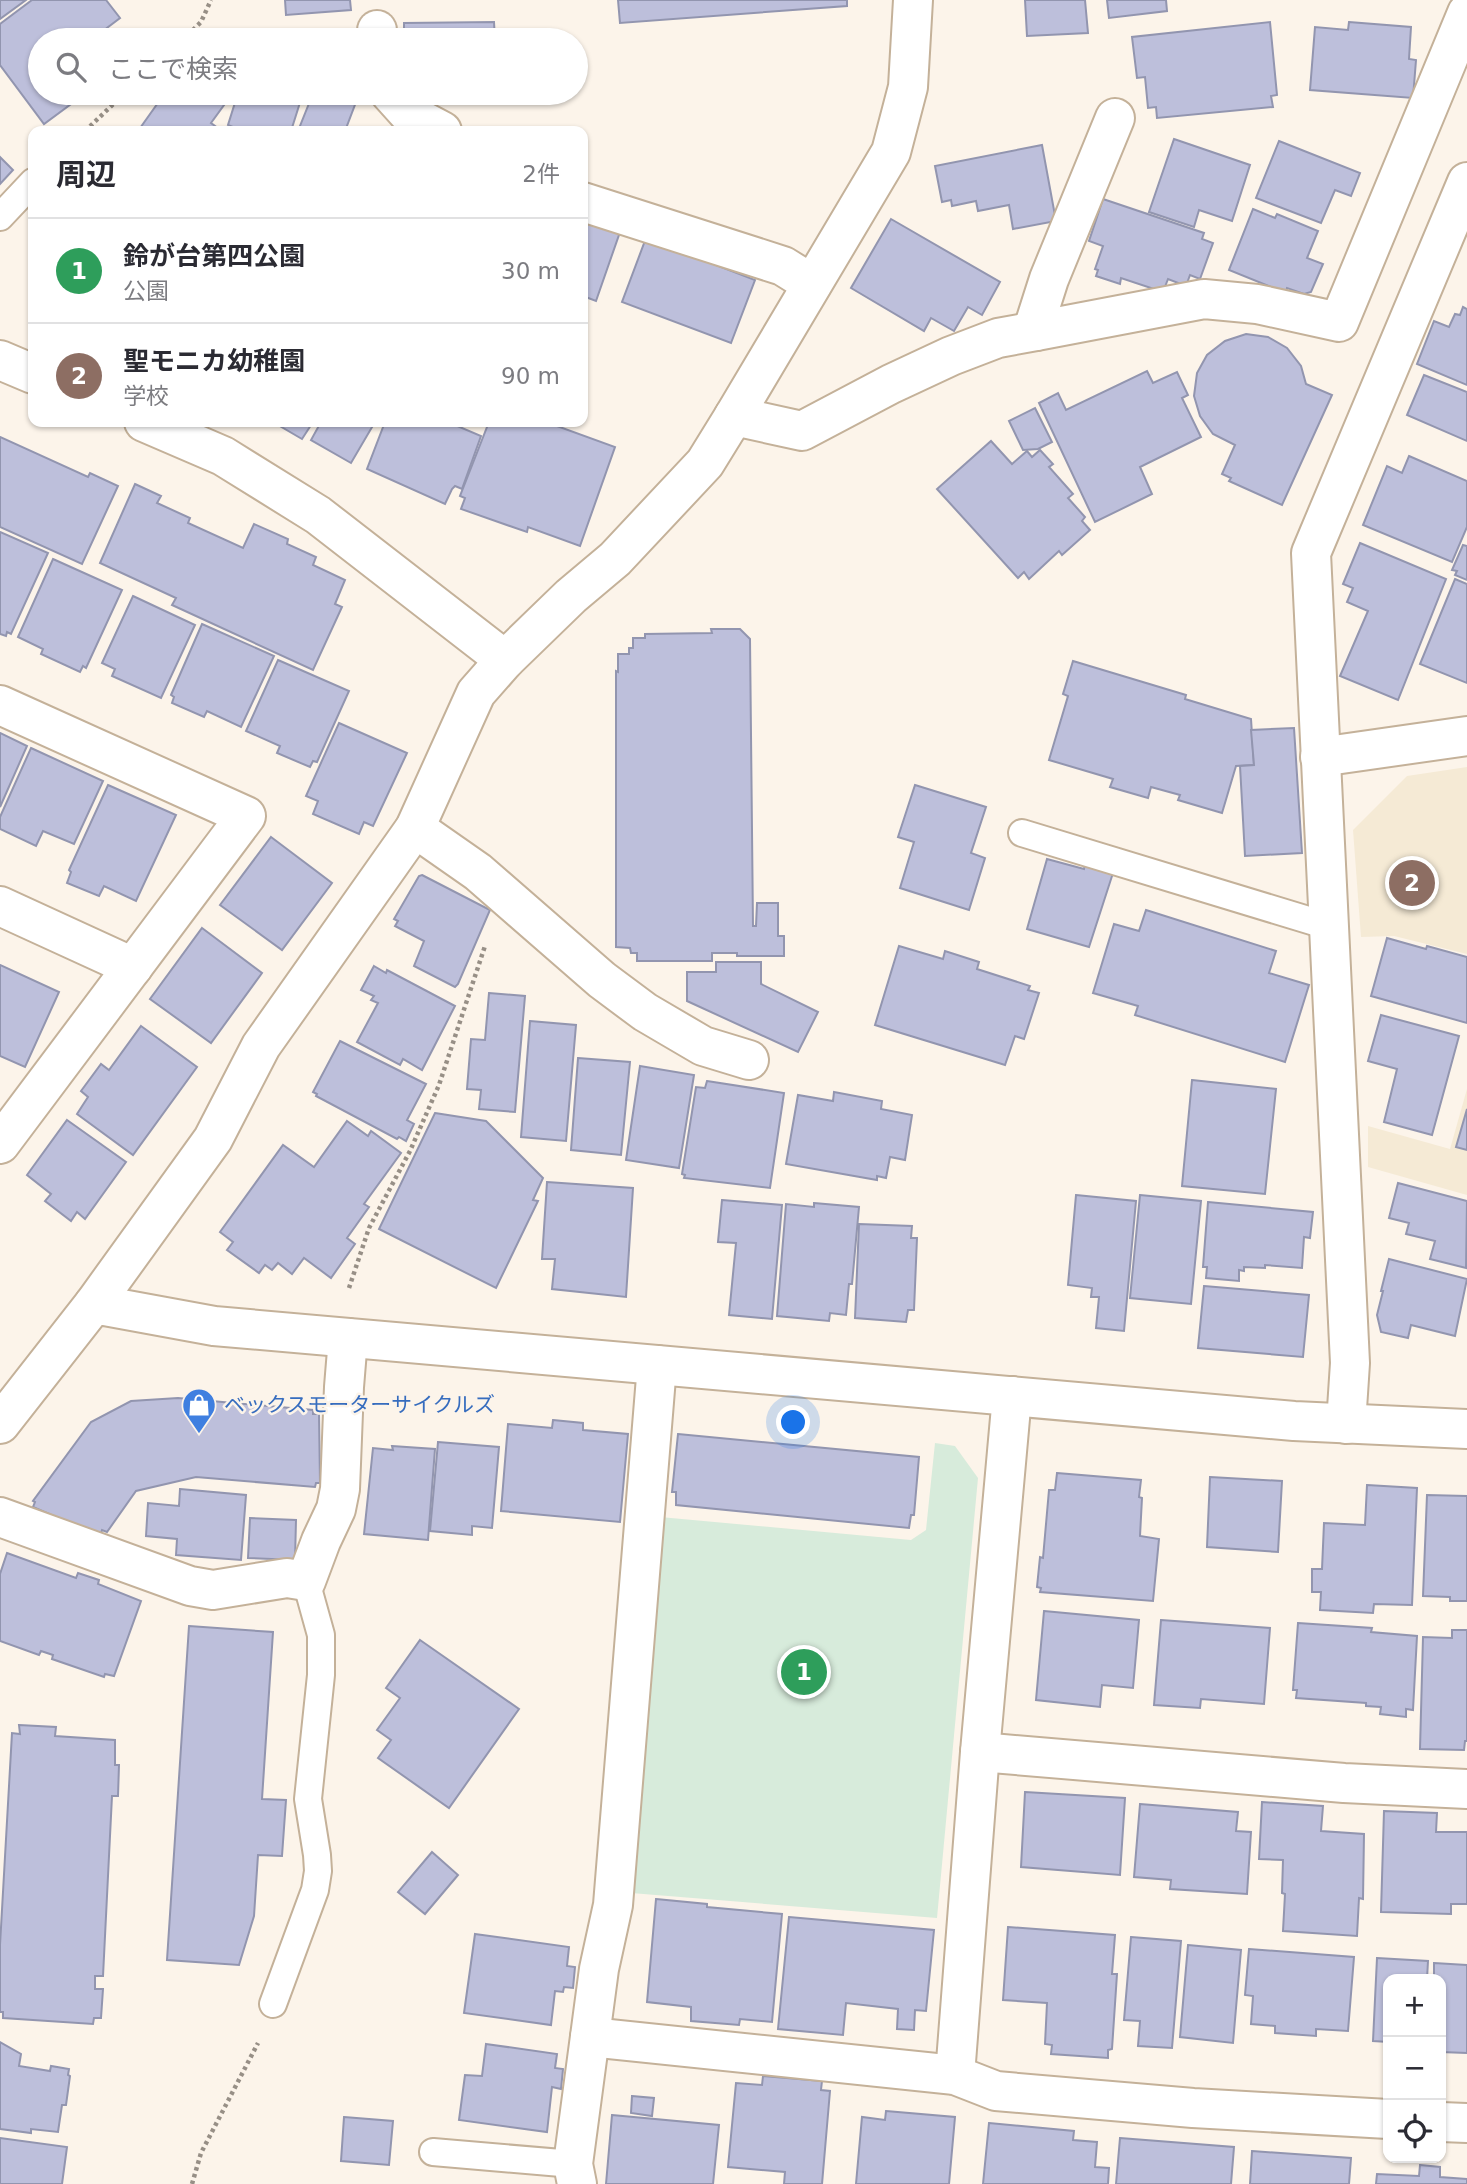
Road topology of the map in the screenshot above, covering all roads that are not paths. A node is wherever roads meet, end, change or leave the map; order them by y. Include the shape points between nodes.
1 (913, 0) edge
2 (1467, 13) edge
3 (401, 105) edge
4 (1115, 118) dead end
5 (433, 126) edge
6 (1467, 182) edge
7 (28, 187) edge
8 (588, 204) edge
9 (0, 216) edge
10 (812, 284) junction
11 (1036, 331) junction
12 (0, 360) edge
13 (28, 372) edge
14 (734, 416) junction
15 (156, 427) edge
16 (505, 660) junction
17 (0, 705) edge
18 (1467, 736) edge
19 (1320, 757) junction
20 (415, 828) junction
21 (1022, 832) dead end
22 (0, 906) edge
23 (1328, 926) junction
24 (133, 967) junction
25 (749, 1060) dead end
26 (0, 1144) edge
27 (94, 1304) junction
28 (348, 1338) junction
29 (657, 1365) junction
30 (1012, 1396) junction
31 (0, 1424) edge
32 (1346, 1424) junction
33 (1467, 1429) edge
34 (0, 1517) edge
35 (306, 1581) junction
36 (980, 1752) junction
37 (1467, 1789) edge
38 (273, 2004) road end
39 (590, 2038) junction
40 (955, 2075) junction
41 (1383, 2119) edge
42 (1446, 2122) edge
43 (1467, 2123) edge
44 (433, 2152) dead end
45 (575, 2174) edge

1 - 10 street via 908,87 891,152
2 - 11 street via 1339,321 1257,304 1203,299
3 - 5 street
4 - 11 street via 1049,279
6 - 19 street via 1311,553
7 - 9 lane
8 - 10 street via 783,266
10 - 14 street
11 - 14 street via 998,338 951,356 802,431
12 - 13 street
14 - 16 street via 705,463 615,559
15 - 16 street via 223,456 318,515
16 - 20 street via 476,693
17 - 24 street via 246,816
18 - 19 street
19 - 23 street
20 - 25 street via 478,872 645,1012 703,1046
20 - 27 street via 261,1046 213,1139
21 - 23 lane
22 - 24 street
23 - 32 street via 1350,1363
24 - 26 street
27 - 28 street via 214,1326
27 - 31 street
28 - 29 street
28 - 35 street via 341,1489
29 - 30 street
29 - 39 street via 613,1905
30 - 32 street
30 - 36 street
32 - 33 street
34 - 35 street via 190,1586 213,1590 287,1578
35 - 38 lane via 321,1635 308,1800 318,1871
36 - 37 street
36 - 40 street
39 - 40 street
39 - 45 street
40 - 41 street via 996,2091
42 - 43 street
44 - 45 lane

